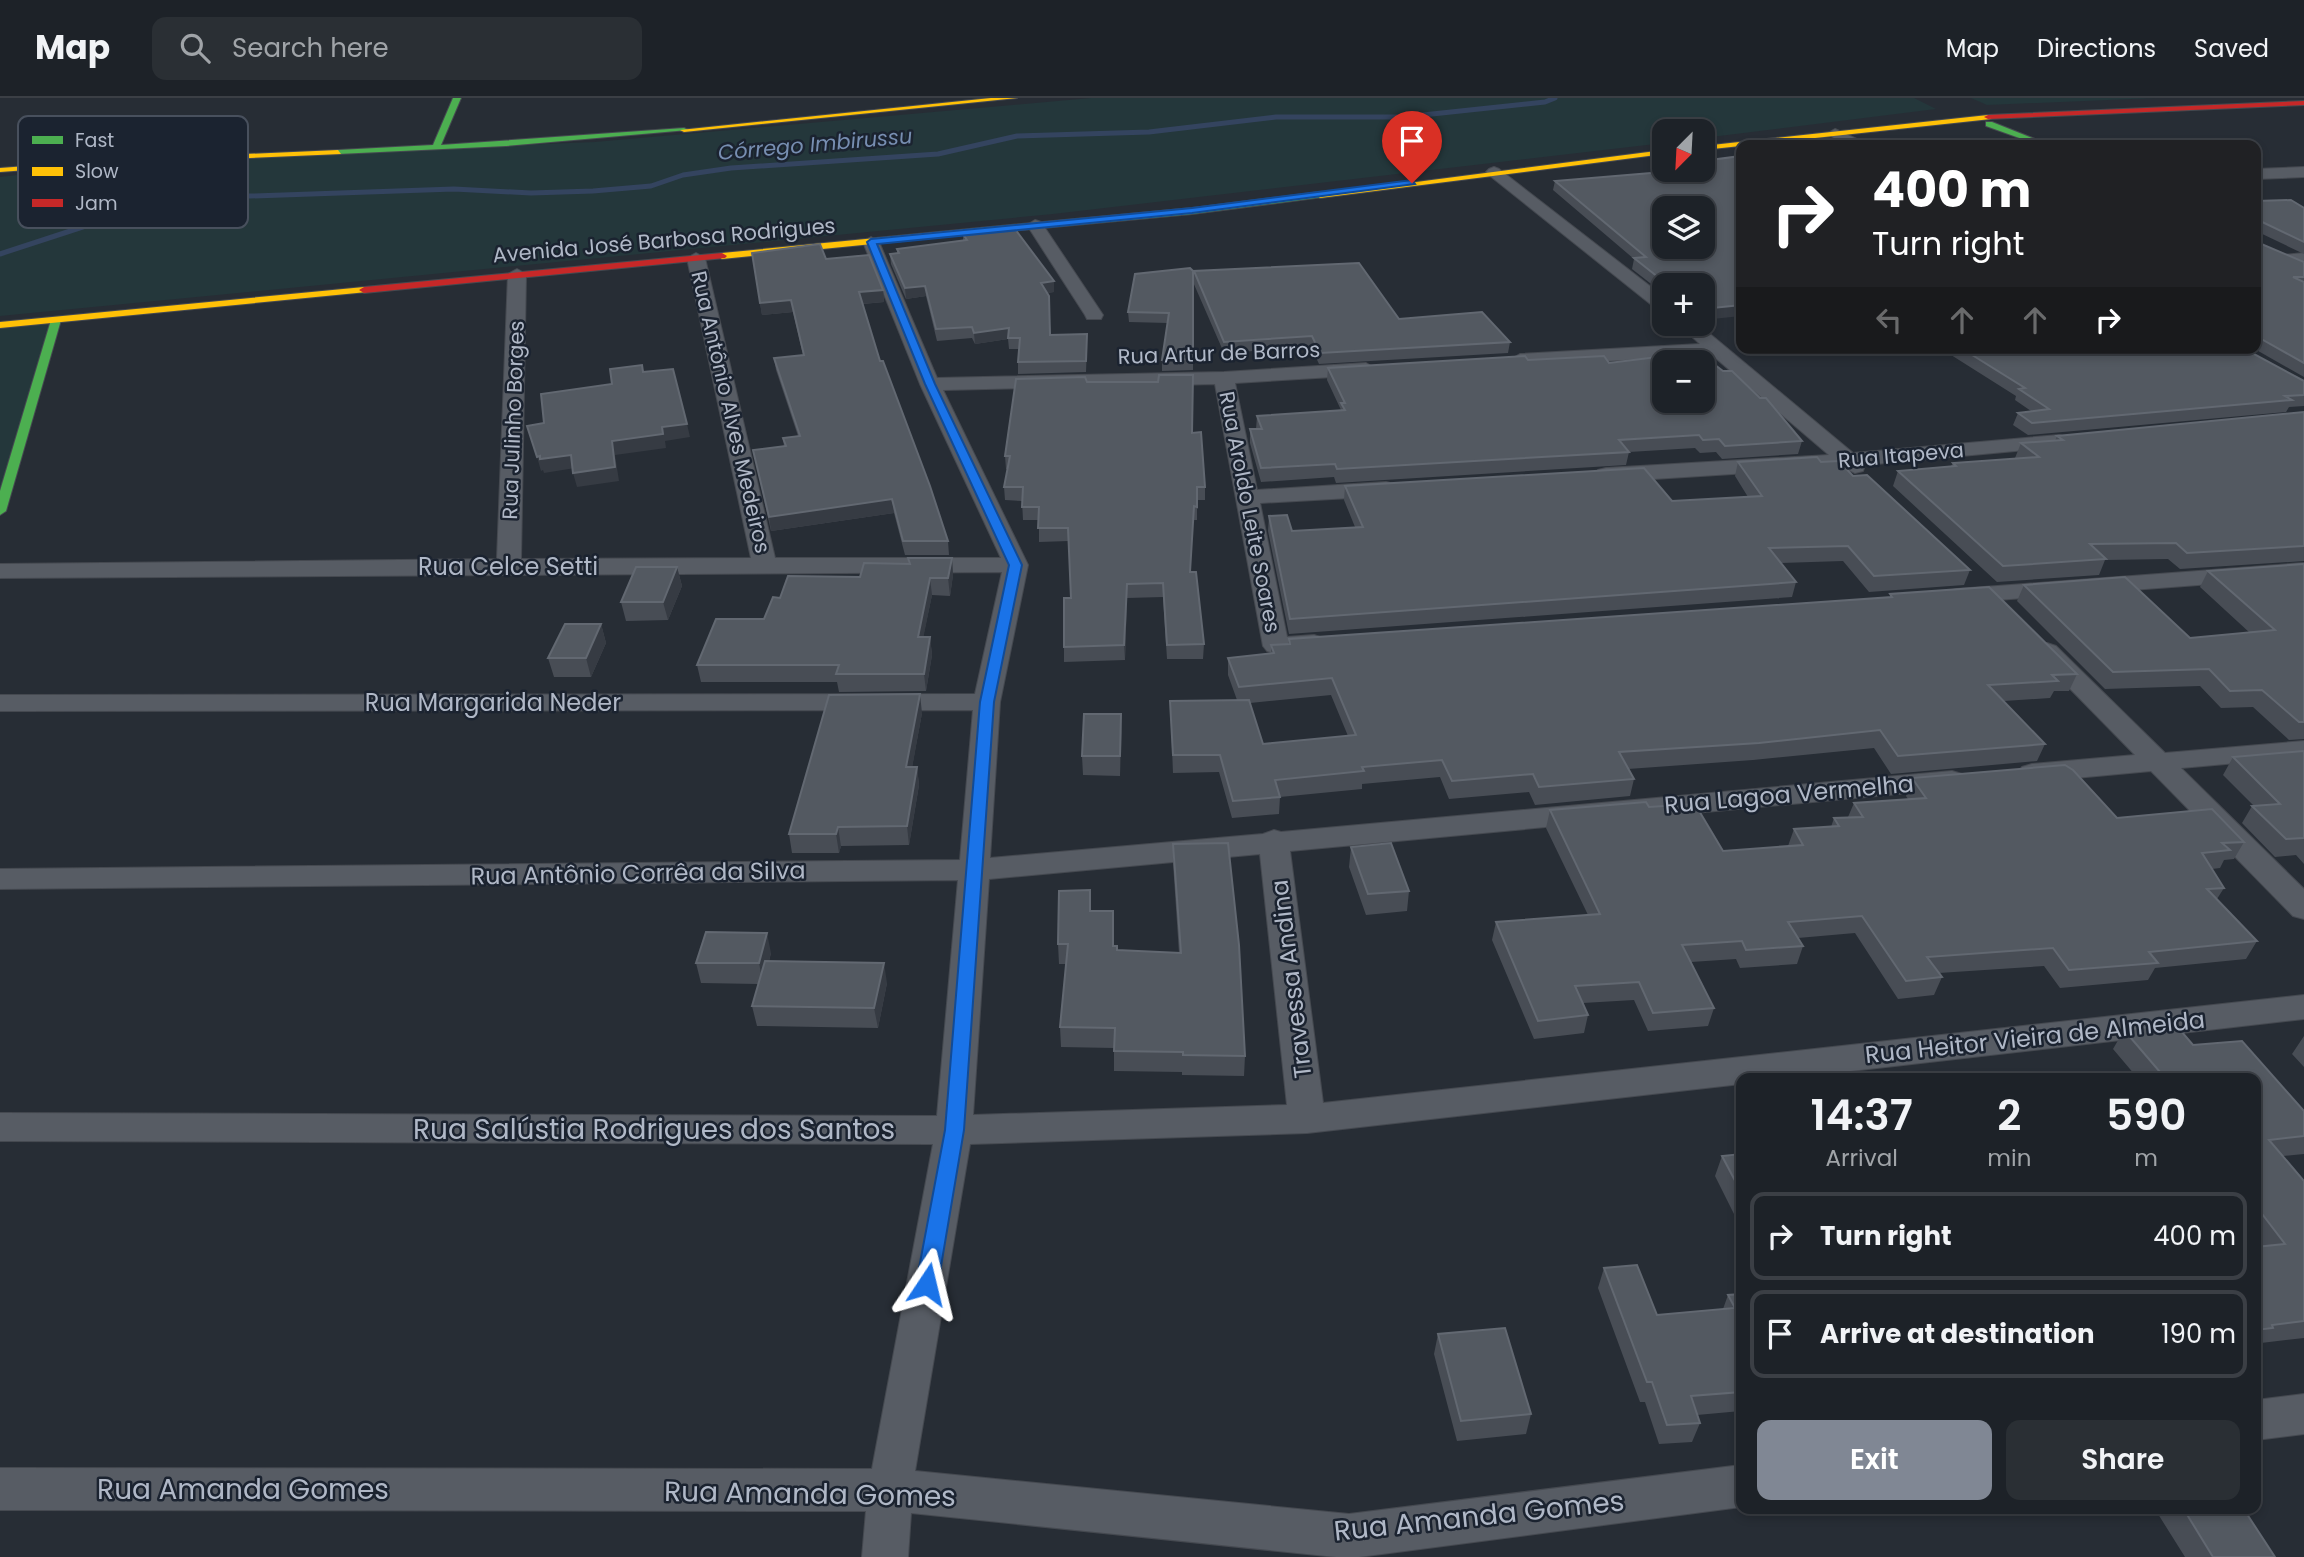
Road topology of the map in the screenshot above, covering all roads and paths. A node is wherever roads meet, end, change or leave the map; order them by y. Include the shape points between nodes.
1 (457, 98) edge
2 (1013, 98) edge
3 (2304, 103) edge
4 (1948, 106) dead end
5 (1970, 110) junction
6 (1996, 116) junction
7 (1835, 132) junction
8 (1769, 140) edge
9 (1849, 140) edge
10 (2036, 140) edge
11 (2037, 140) edge
12 (1736, 144) edge
13 (1715, 147) edge
14 (436, 148) junction
15 (1652, 153) edge
16 (248, 155) edge
17 (18, 169) edge
18 (0, 170) edge
19 (1494, 172) junction
20 (2304, 172) edge
21 (2261, 174) edge
22 (1035, 225) junction
23 (871, 242) junction
24 (696, 258) junction
25 (517, 274) junction
26 (1652, 297) edge
27 (1094, 315) dead end
28 (55, 320) junction
29 (0, 326) edge
30 (1702, 336) edge
31 (1719, 349) junction
32 (1499, 362) edge
33 (1389, 368) edge
34 (1224, 378) junction
35 (930, 384) junction
36 (2079, 439) edge
37 (1848, 460) junction
38 (1588, 476) edge
39 (1869, 479) edge
40 (1410, 487) edge
41 (1246, 497) junction
42 (0, 511) edge
43 (1016, 565) junction
44 (509, 566) junction
45 (765, 566) junction
46 (2304, 570) edge
47 (0, 571) edge
48 (1971, 575) edge
49 (1991, 594) junction
50 (1936, 598) edge
51 (2011, 614) edge
52 (2030, 633) edge
53 (1344, 640) edge
54 (987, 702) junction
55 (0, 703) edge
56 (2304, 749) edge
57 (2157, 762) junction
58 (1274, 840) junction
59 (975, 870) junction
60 (0, 879) edge
61 (2304, 908) edge
62 (2304, 1007) edge
63 (1307, 1119) junction
64 (0, 1127) edge
65 (954, 1130) junction
66 (2304, 1414) edge
67 (2261, 1419) edge
68 (1736, 1487) edge
69 (0, 1489) edge
70 (890, 1490) junction
71 (1350, 1546) edge
72 (885, 1557) edge

1 - 14 main road
2 - 14 main road
3 - 6 main road
4 - 5 main road
5 - 6 main road
5 - 7 main road
5 - 10 main road
6 - 11 main road
7 - 8 main road
7 - 9 street
12 - 13 main road
14 - 16 main road
15 - 19 main road, Avenida José Barbosa Rodrigues
17 - 18 main road
19 - 22 main road, Avenida José Barbosa Rodrigues via 1192,211
19 - 26 street
20 - 21 street
22 - 23 main road, Avenida José Barbosa Rodrigues
22 - 27 street
23 - 24 main road, Avenida José Barbosa Rodrigues
23 - 35 street
24 - 25 main road, Avenida José Barbosa Rodrigues
24 - 45 street, Rua Antônio Alves Medeiros
25 - 28 main road, Avenida José Barbosa Rodrigues
25 - 44 street, Rua Julinho Borges
28 - 29 main road, Avenida José Barbosa Rodrigues
28 - 42 main road
30 - 31 street
31 - 32 street
31 - 37 street
33 - 34 street, Rua Artur de Barros
34 - 35 street, Rua Artur de Barros
34 - 41 street, Rua Aroldo Leite Soares
35 - 43 street
36 - 37 street, Rua Itapeva
37 - 38 street, Rua Itapeva
37 - 39 street
40 - 41 street
41 - 53 street, Rua Aroldo Leite Soares via 1276,646
43 - 45 street, Rua Celce Setti
43 - 54 street
44 - 45 street, Rua Celce Setti
44 - 47 street, Rua Celce Setti
46 - 49 street
48 - 49 street
49 - 50 street
49 - 51 street
52 - 57 street
54 - 55 street, Rua Margarida Neder
54 - 59 street
56 - 57 street, Rua Lagoa Vermelha
57 - 58 street, Rua Lagoa Vermelha
57 - 61 street
58 - 59 street, Rua Antônio Corrêa da Silva
58 - 63 street, Travessa Andina
59 - 60 street, Rua Antônio Corrêa da Silva
59 - 65 street
62 - 63 street, Rua Heitor Vieira de Almeida
63 - 65 street, Rua Salústia Rodrigues dos Santos
64 - 65 street, Rua Salústia Rodrigues dos Santos
65 - 70 street
66 - 67 street
68 - 71 street, Rua Amanda Gomes
69 - 70 street, Rua Amanda Gomes
70 - 71 street, Rua Amanda Gomes
70 - 72 street

